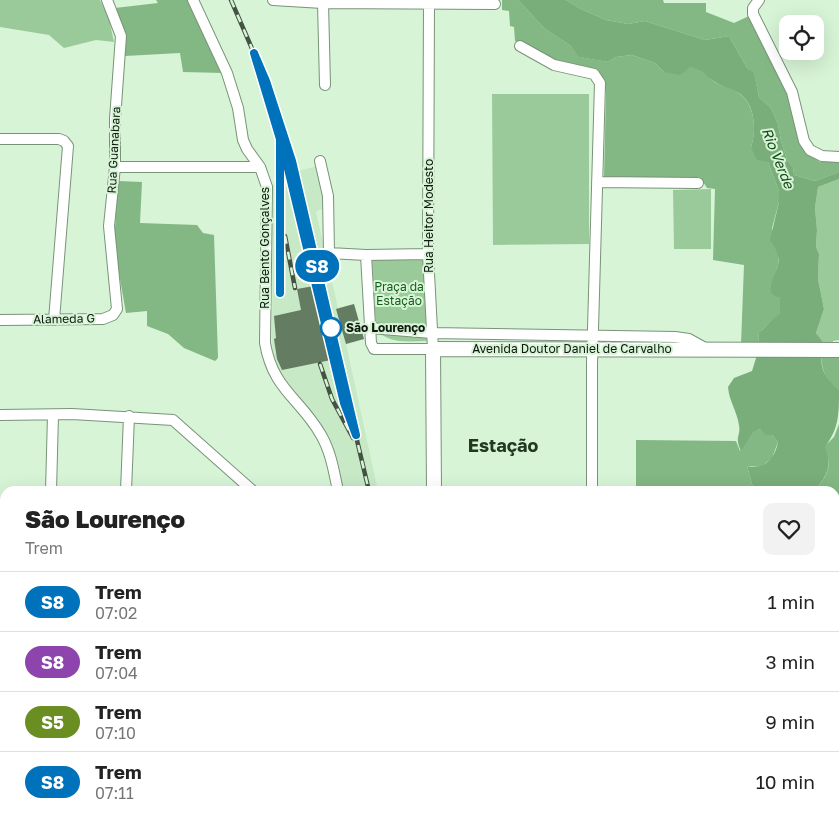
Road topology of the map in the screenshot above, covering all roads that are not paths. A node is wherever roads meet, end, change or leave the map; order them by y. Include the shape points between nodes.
1 (107, 0) edge
2 (193, 0) edge
3 (273, 0) edge
4 (759, 0) edge
5 (334, 2) edge
6 (429, 2) edge
7 (322, 3) junction
8 (495, 4) dead end
9 (520, 46) dead end
10 (325, 85) dead end
11 (0, 139) edge
12 (834, 157) edge
13 (320, 161) dead end
14 (115, 167) junction
15 (260, 167) junction
16 (598, 182) junction
17 (698, 183) dead end
18 (428, 254) junction
19 (366, 255) junction
20 (117, 302) joint
21 (0, 320) edge
22 (54, 320) junction
23 (370, 328) junction
24 (432, 333) junction
25 (593, 342) junction
26 (433, 349) junction
27 (837, 350) edge
28 (0, 415) edge
29 (53, 415) junction
30 (129, 416) junction
31 (51, 486) edge
32 (126, 486) edge
33 (247, 486) edge
34 (337, 486) edge
35 (434, 486) edge
36 (592, 486) edge

1 - 14 street, Rua Guanabara via 122,36 115,119
2 - 15 street, Rua Bento Gonçalves via 235,94 245,144
3 - 7 street
4 - 12 street via 753,14 792,92 804,140 816,154
5 - 6 street
5 - 7 street
6 - 8 street
6 - 18 street, Rua Heitor Modesto
7 - 10 street
9 - 16 street via 554,65 594,74 597,78 600,90
11 - 22 street via 59,139 68,146
13 - 19 street via 328,196 329,253
14 - 15 street
14 - 20 street, Rua Guanabara via 109,238
15 - 34 street, Rua Bento Gonçalves via 267,187 265,343 268,361 279,382 320,433
16 - 17 street
16 - 25 street
18 - 19 street
18 - 24 street, Rua Heitor Modesto
19 - 23 street
20 - 22 street, Alameda G via 113,315 103,319
21 - 22 street, Alameda G
23 - 24 street
23 - 26 street via 374,349
24 - 25 street
24 - 26 street, Rua Heitor Modesto
25 - 26 main road, Avenida Doutor Daniel de Carvalho
25 - 27 main road, Avenida Doutor Daniel de Carvalho via 727,351
25 - 36 street
26 - 35 main road, Rua Heitor Modesto
28 - 29 street
29 - 30 street
29 - 31 street
30 - 32 street
30 - 33 street via 173,420

